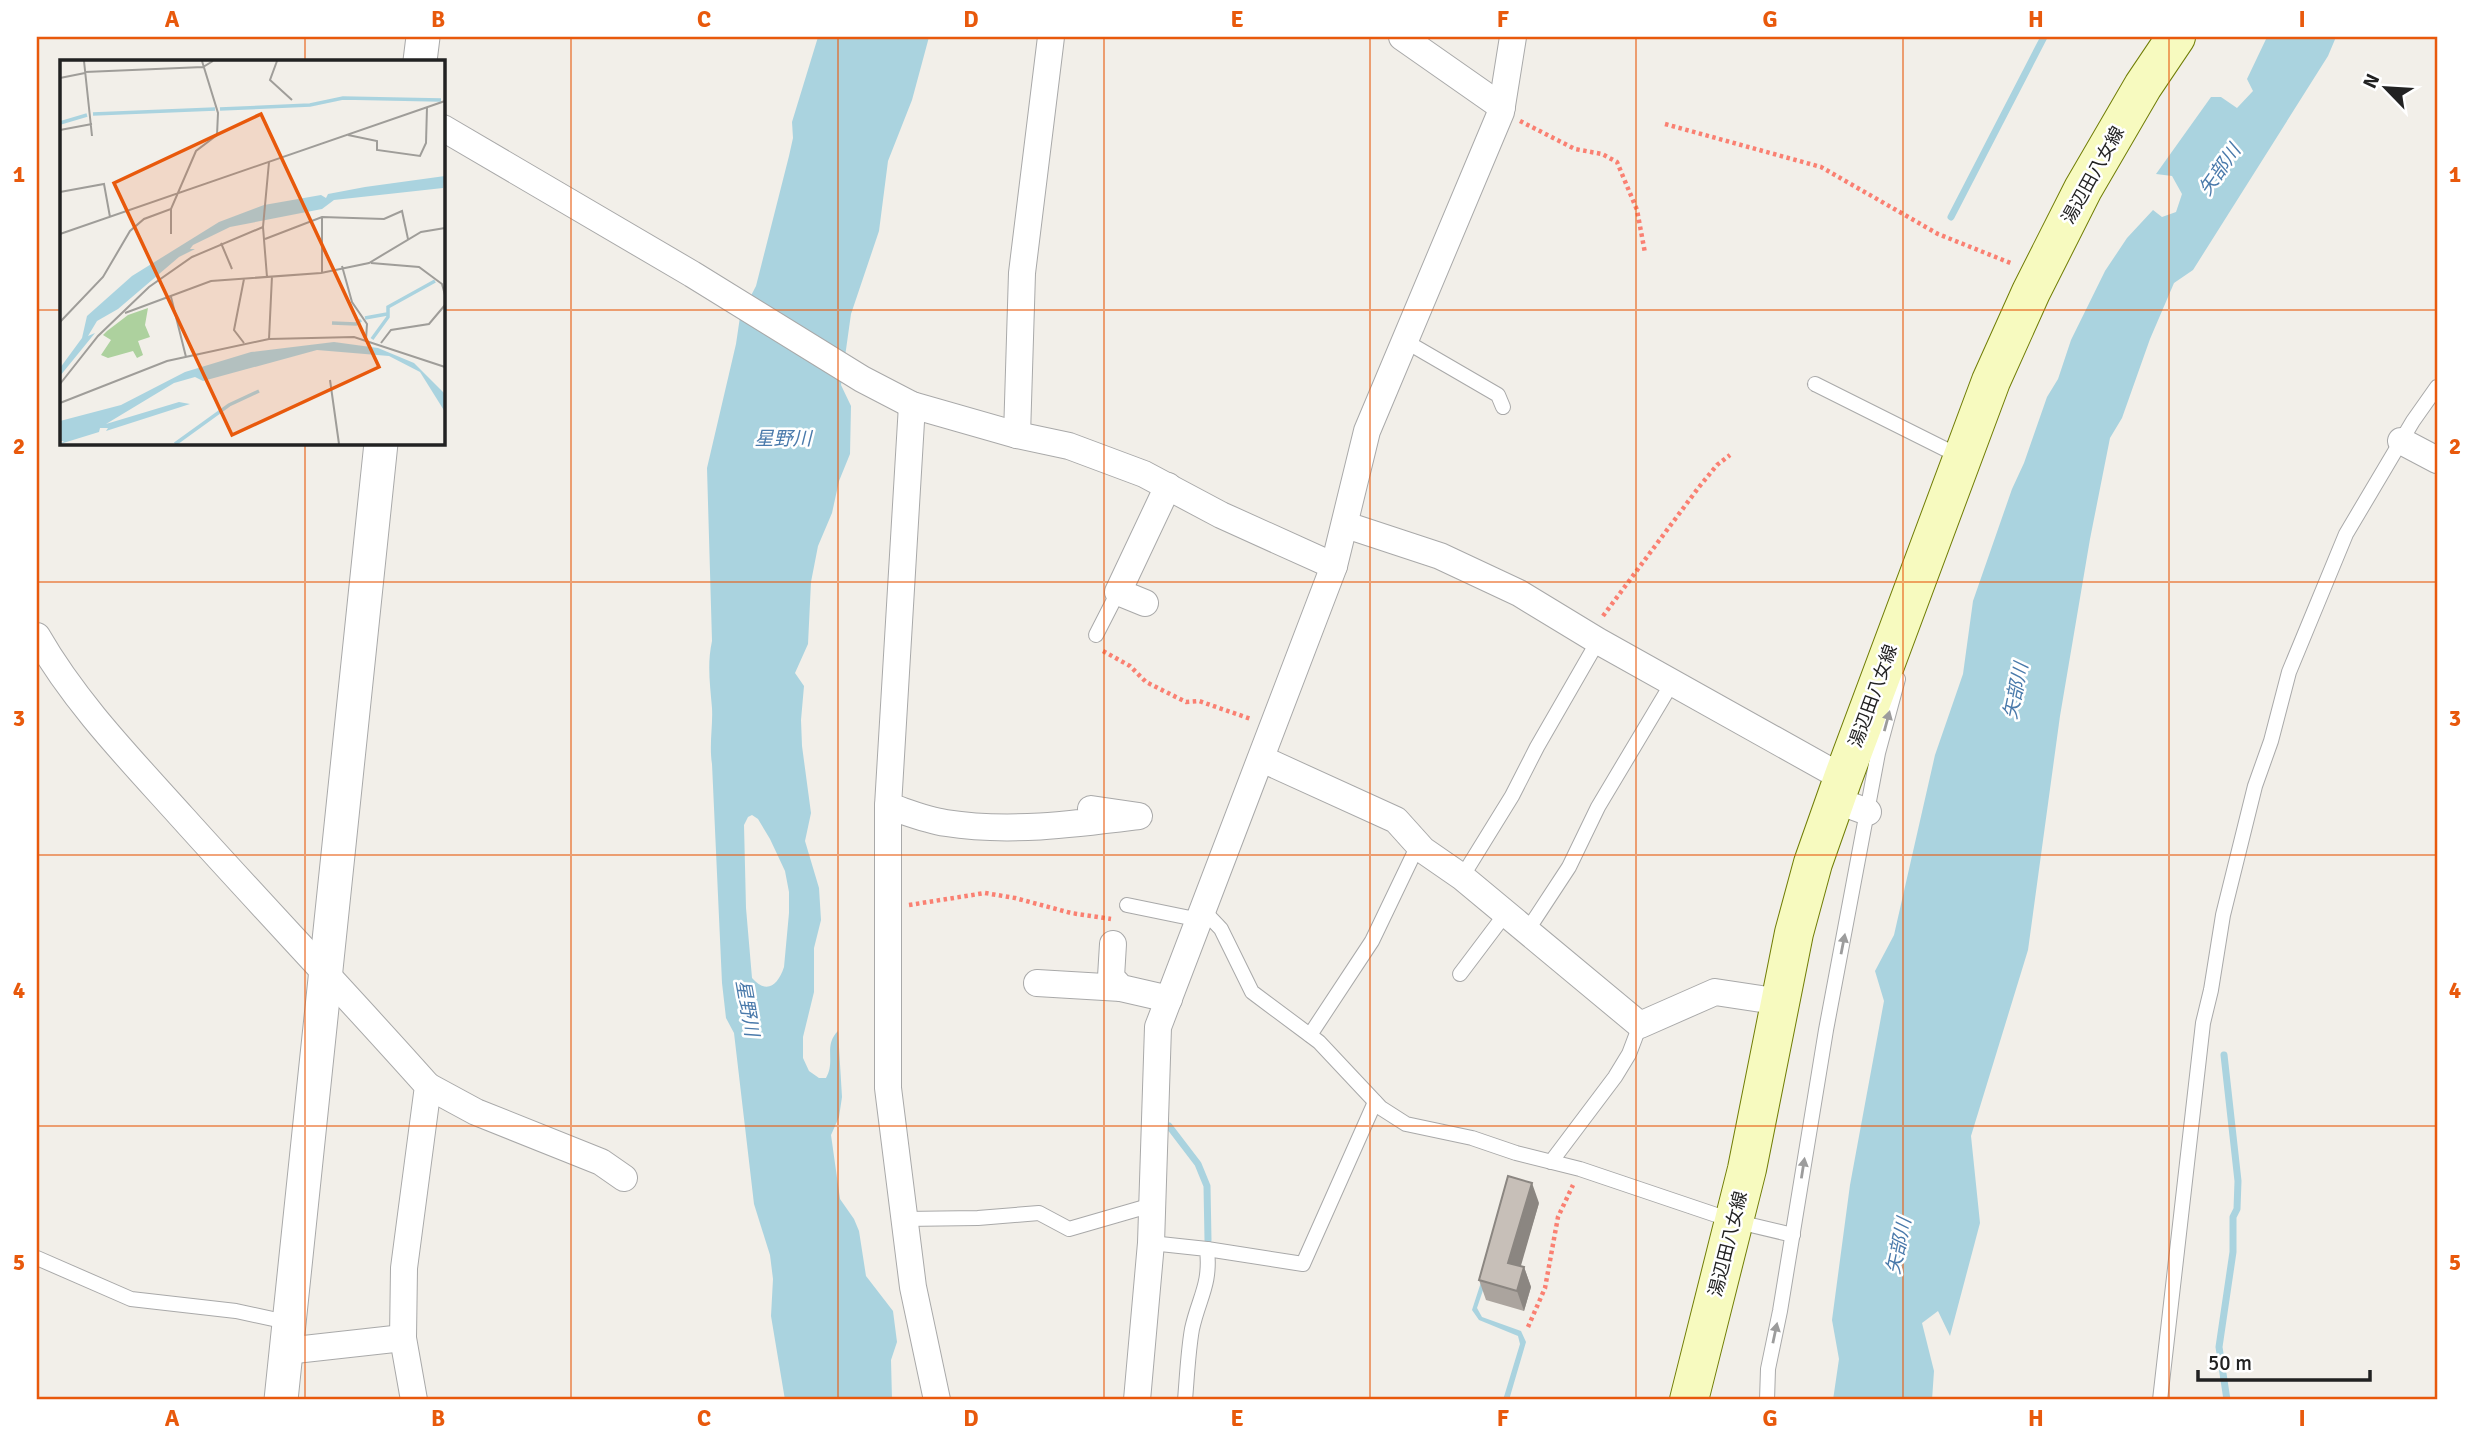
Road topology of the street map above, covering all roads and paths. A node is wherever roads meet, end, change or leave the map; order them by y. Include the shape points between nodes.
1 (423, 37) edge
2 (1051, 37) edge
3 (1402, 37) edge
4 (1513, 37) edge
5 (2176, 37) edge
6 (421, 60) edge
7 (1502, 109) junction
8 (1665, 124) dead end
9 (444, 129) edge
10 (1645, 253) dead end
11 (2040, 275) junction
12 (1405, 341) junction
13 (1815, 384) dead end
14 (2437, 387) edge
15 (912, 405) junction
16 (1503, 407) dead end
17 (1017, 435) junction
18 (2401, 441) junction
19 (381, 444) edge
20 (1730, 455) dead end
21 (1962, 457) junction
22 (2437, 460) edge
23 (1168, 486) junction
24 (1346, 524) junction
25 (1927, 551) junction
26 (1334, 566) junction
27 (1118, 592) junction
28 (1145, 603) dead end
29 (1096, 635) joint
30 (37, 636) edge
31 (1593, 638) junction
32 (1672, 683) junction
33 (1274, 727) junction
34 (1262, 759) junction
35 (1849, 797) junction
36 (888, 806) junction
37 (1091, 809) dead end
38 (1418, 845) junction
39 (1462, 877) junction
40 (1127, 905) dead end
41 (888, 908) junction
42 (1506, 913) junction
43 (1202, 916) junction
44 (1112, 931) joint
45 (1527, 931) junction
46 (325, 970) junction
47 (1460, 974) dead end
48 (1037, 983) dead end
49 (1121, 988) junction
50 (1169, 999) junction
51 (1781, 1002) junction
52 (1640, 1025) junction
53 (1310, 1035) junction
54 (428, 1086) junction
55 (1375, 1102) junction
56 (1551, 1162) junction
57 (1580, 1169) junction
58 (624, 1178) dead end
59 (1152, 1205) junction
60 (904, 1219) junction
61 (1734, 1221) junction
62 (1793, 1236) junction
63 (1151, 1243) junction
64 (1207, 1249) junction
65 (37, 1258) edge
66 (273, 1318) dead end
67 (1528, 1327) dead end
68 (403, 1338) junction
69 (286, 1351) junction
70 (281, 1400) edge
71 (414, 1400) edge
72 (937, 1400) edge
73 (1137, 1400) edge
74 (1185, 1400) edge
75 (1689, 1400) edge
76 (1767, 1400) edge
77 (2160, 1400) edge

1 - 6 street
2 - 17 street via 1023,273
3 - 7 street
4 - 7 street
5 - 11 main road, 湯辺田八女線 via 2083,190
7 - 10 path via 1575,149 1616,162 1637,210
7 - 12 street
8 - 11 path via 1821,167 1938,234
9 - 15 street
11 - 21 main road, 湯辺田八女線
12 - 16 lane via 1498,395
12 - 24 street via 1367,431
13 - 21 lane
14 - 18 lane
15 - 17 street
15 - 36 street
17 - 23 street via 1069,446
18 - 22 street
18 - 77 lane via 2346,534 2289,672 2255,786 2223,915 2203,1023
19 - 46 street
20 - 31 path via 1699,487
21 - 25 main road, 湯辺田八女線
23 - 26 street
23 - 27 street
24 - 26 street
24 - 31 street via 1440,556 1519,593
25 - 35 main road, 湯辺田八女線
35 -> 25 lane via 1878,754
26 - 33 street
27 - 28 street
27 - 29 lane
29 - 33 path via 1100,650 1130,666 1146,682 1186,702 1199,701
30 - 46 street via 107,733
31 - 32 street
31 - 39 lane via 1512,796
32 - 35 street
32 - 45 lane via 1598,807 1569,867
33 - 34 street
34 - 38 street via 1396,820
34 - 43 street
35 - 51 main road, 湯辺田八女線 via 1813,863
62 -> 35 lane via 1826,1030
36 - 37 street via 944,823 999,827 1139,816
36 - 41 street
38 - 39 street
38 - 53 lane via 1372,941
39 - 42 street
40 - 43 lane
41 - 44 path via 985,893 1071,913
41 - 60 street via 888,1088
42 - 45 street
42 - 47 lane
43 - 50 street
43 - 53 lane via 1221,929 1252,992
44 - 49 street via 1111,977
45 - 52 street
46 - 54 street
46 - 69 street
48 - 49 street
49 - 50 street
50 - 59 street via 1158,1027
51 - 52 street via 1715,992
51 - 61 main road, 湯辺田八女線
52 - 56 lane via 1615,1077
53 - 55 lane
54 - 58 street via 476,1112 601,1162
54 - 68 street via 404,1268
55 - 56 lane via 1406,1125 1472,1138
55 - 64 lane via 1303,1264
56 - 57 lane
57 - 61 lane
57 - 67 path via 1558,1217 1545,1288
59 - 60 lane via 1069,1229 1039,1213
59 - 63 street
60 - 72 street
61 - 62 lane
61 - 75 main road, 湯辺田八女線
76 -> 62 lane via 1768,1369
63 - 64 lane
63 - 73 street
64 - 74 lane via 1206,1287 1192,1331
65 - 66 lane via 131,1299
68 - 69 street
68 - 71 street
69 - 70 street

